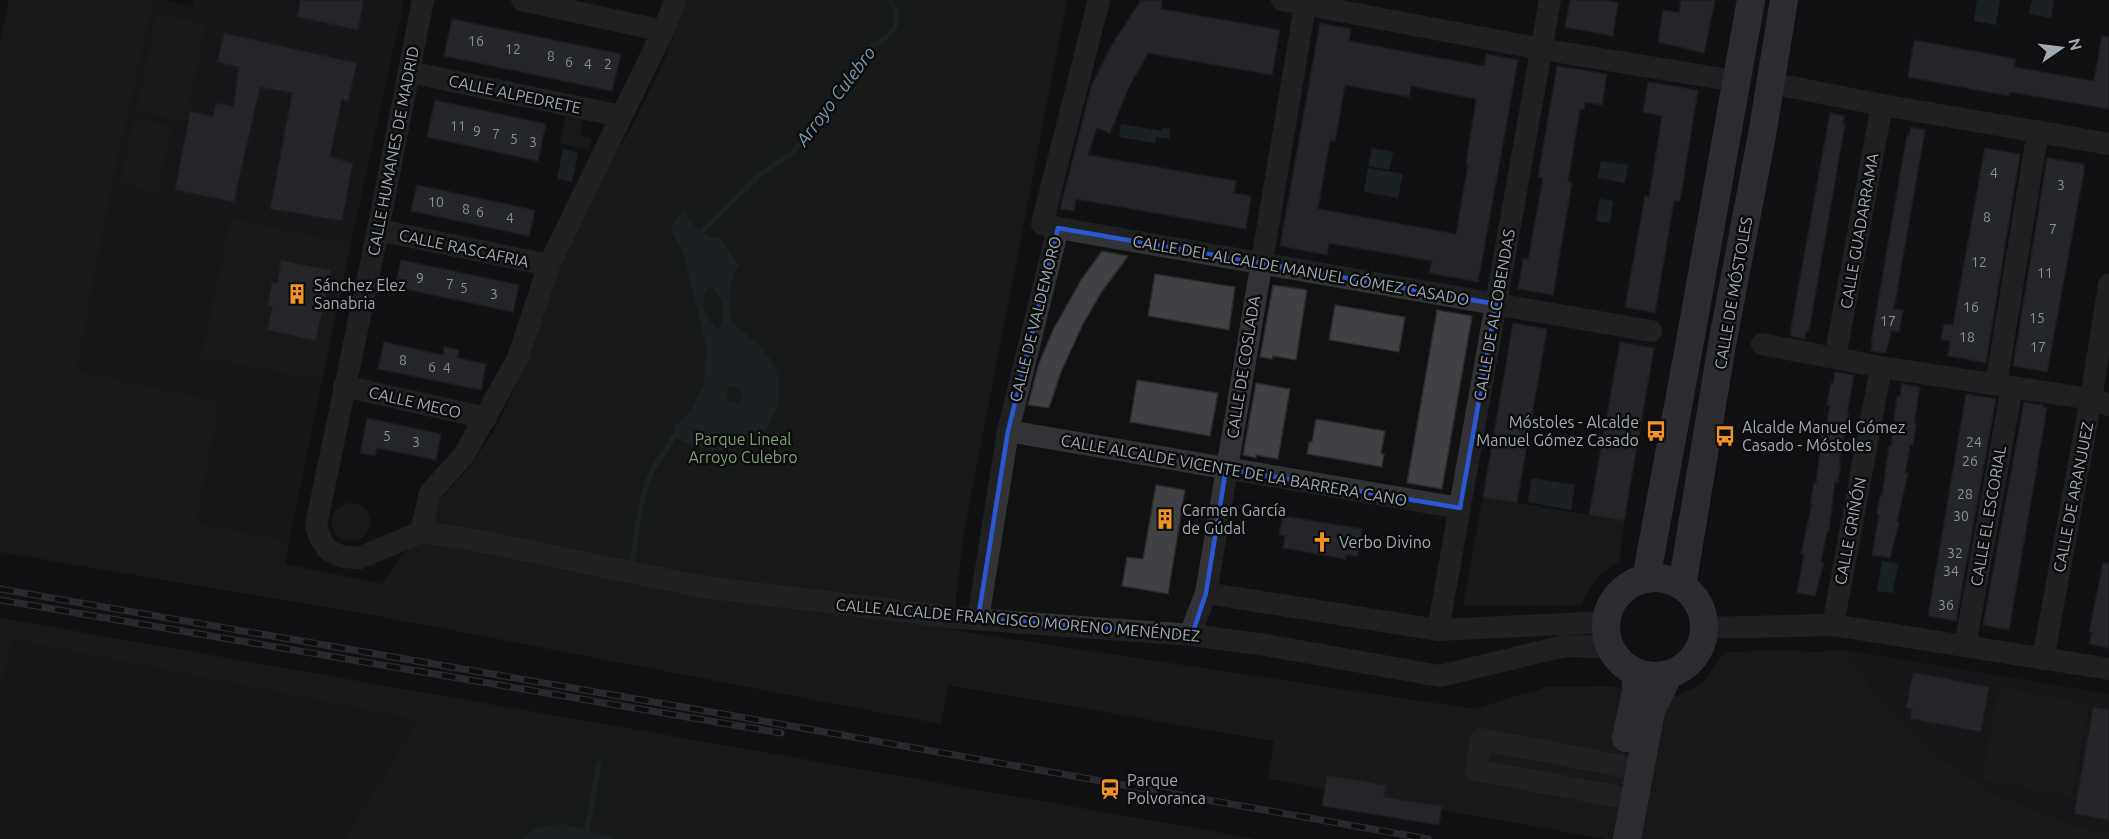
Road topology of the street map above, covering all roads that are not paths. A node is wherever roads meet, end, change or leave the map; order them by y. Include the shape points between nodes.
1 (423, 0) edge
2 (522, 0) edge
3 (676, 0) edge
4 (1099, 0) edge
5 (1282, 0) edge
6 (1550, 0) edge
7 (1751, 0) edge
8 (1784, 0) edge
9 (1306, 2) edge
10 (663, 31) junction
11 (1541, 49) junction
12 (409, 72) junction
13 (1735, 81) junction
14 (1771, 83) junction
15 (1882, 105) junction
16 (621, 116) junction
17 (2038, 131) junction
18 (2109, 144) edge
19 (1058, 228) junction
20 (378, 230) junction
21 (1260, 263) junction
22 (549, 265) junction
23 (2109, 285) edge
24 (1496, 304) junction
25 (1651, 331) dead end
26 (2105, 334) edge
27 (1762, 344) dead end
28 (1835, 358) junction
29 (1881, 367) junction
30 (344, 386) junction
31 (2004, 386) junction
32 (2100, 402) edge
33 (486, 418) junction
34 (1008, 431) junction
35 (1226, 469) junction
36 (1460, 508) junction
37 (421, 532) junction
38 (1646, 579) junction
39 (1682, 586) junction
40 (1206, 593) junction
41 (978, 619) junction
42 (1833, 625) junction
43 (1704, 628) junction
44 (1438, 630) junction
45 (1608, 634) junction
46 (1192, 635) junction
47 (1965, 646) junction
48 (2043, 659) junction
49 (2109, 669) edge
50 (1636, 672) junction
51 (1670, 674) junction
52 (1621, 766) junction
53 (1615, 796) junction
54 (1607, 839) edge
55 (1627, 839) edge

1 - 12 street, CALLE HUMANES DE MADRID
2 - 10 street
3 - 10 street
4 - 19 street, CALLE DE VALDEMORO via 1042,224
5 - 9 street
6 - 11 street, CALLE DE ALCOBENDAS
7 - 13 main road, CALLE DE MÓSTOLES
8 - 14 main road, CALLE DE MÓSTOLES
9 - 11 street
9 - 21 street, CALLE DE COSLADA
10 - 16 street
11 - 13 street
11 - 24 street, CALLE DE ALCOBENDAS
12 - 16 street, CALLE ALPEDRETE
12 - 20 street, CALLE HUMANES DE MADRID
13 - 14 street via 1743,97 1755,100 1766,95
13 - 38 main road, CALLE DE MÓSTOLES
14 - 15 street
14 - 39 main road, CALLE DE MÓSTOLES
15 - 17 street
15 - 28 street, CALLE GUADARRAMA
16 - 22 street
17 - 18 street
17 - 31 street, CALLE EL ESCORIAL
19 - 21 street, CALLE DEL ALCALDE MANUEL GÓMEZ CASADO
19 - 34 street, CALLE DE VALDEMORO
20 - 22 street, CALLE RASCAFRIA
20 - 30 street, CALLE HUMANES DE MADRID
21 - 24 street, CALLE DEL ALCALDE MANUEL GÓMEZ CASADO
21 - 35 street, CALLE DE COSLADA
22 - 33 street via 518,358
23 - 26 street, CALLE DE ARANJUEZ
24 - 25 street, CALLE DEL ALCALDE MANUEL GÓMEZ CASADO
24 - 36 street, CALLE DE ALCOBENDAS
26 - 32 street, CALLE DE ARANJUEZ
27 - 28 street
28 - 29 street
29 - 31 street
29 - 42 street, CALLE GRIÑÓN
30 - 33 street, CALLE MECO
30 - 37 street, CALLE HUMANES DE MADRID via 316,525 320,538 328,550 343,557 359,558
31 - 32 street
31 - 47 street, CALLE EL ESCORIAL
32 - 48 street, CALLE DE ARANJUEZ
33 - 37 street via 464,455 430,494
34 - 35 street, CALLE ALCALDE VICENTE DE LA BARRERA CANO
34 - 41 street, CALLE DE VALDEMORO
35 - 36 street, CALLE ALCALDE VICENTE DE LA BARRERA CANO
35 - 40 street, CALLE DE COSLADA
36 - 44 street, CALLE DE ALCOBENDAS
37 - 41 street, CALLE ALCALDE FRANCISCO MORENO MENÉNDEZ via 704,587
38 - 39 main road via 1665,579
38 - 45 main road via 1618,594 1610,607
39 - 43 main road via 1694,598
40 - 44 street
40 - 46 street, CALLE DE COSLADA
41 - 46 street, CALLE ALCALDE FRANCISCO MORENO MENÉNDEZ
42 - 43 street
42 - 47 street
43 - 51 main road via 1694,656
44 - 45 street
45 - 46 street, CALLE ALCALDE FRANCISCO MORENO MENÉNDEZ via 1440,676
45 - 50 main road via 1616,657
47 - 48 street
48 - 49 street
50 - 51 main road
50 - 52 main road via 1636,692
51 - 55 main road via 1651,711
52 - 53 main road
52 - 53 street via 1481,739 1476,770
53 - 54 main road

